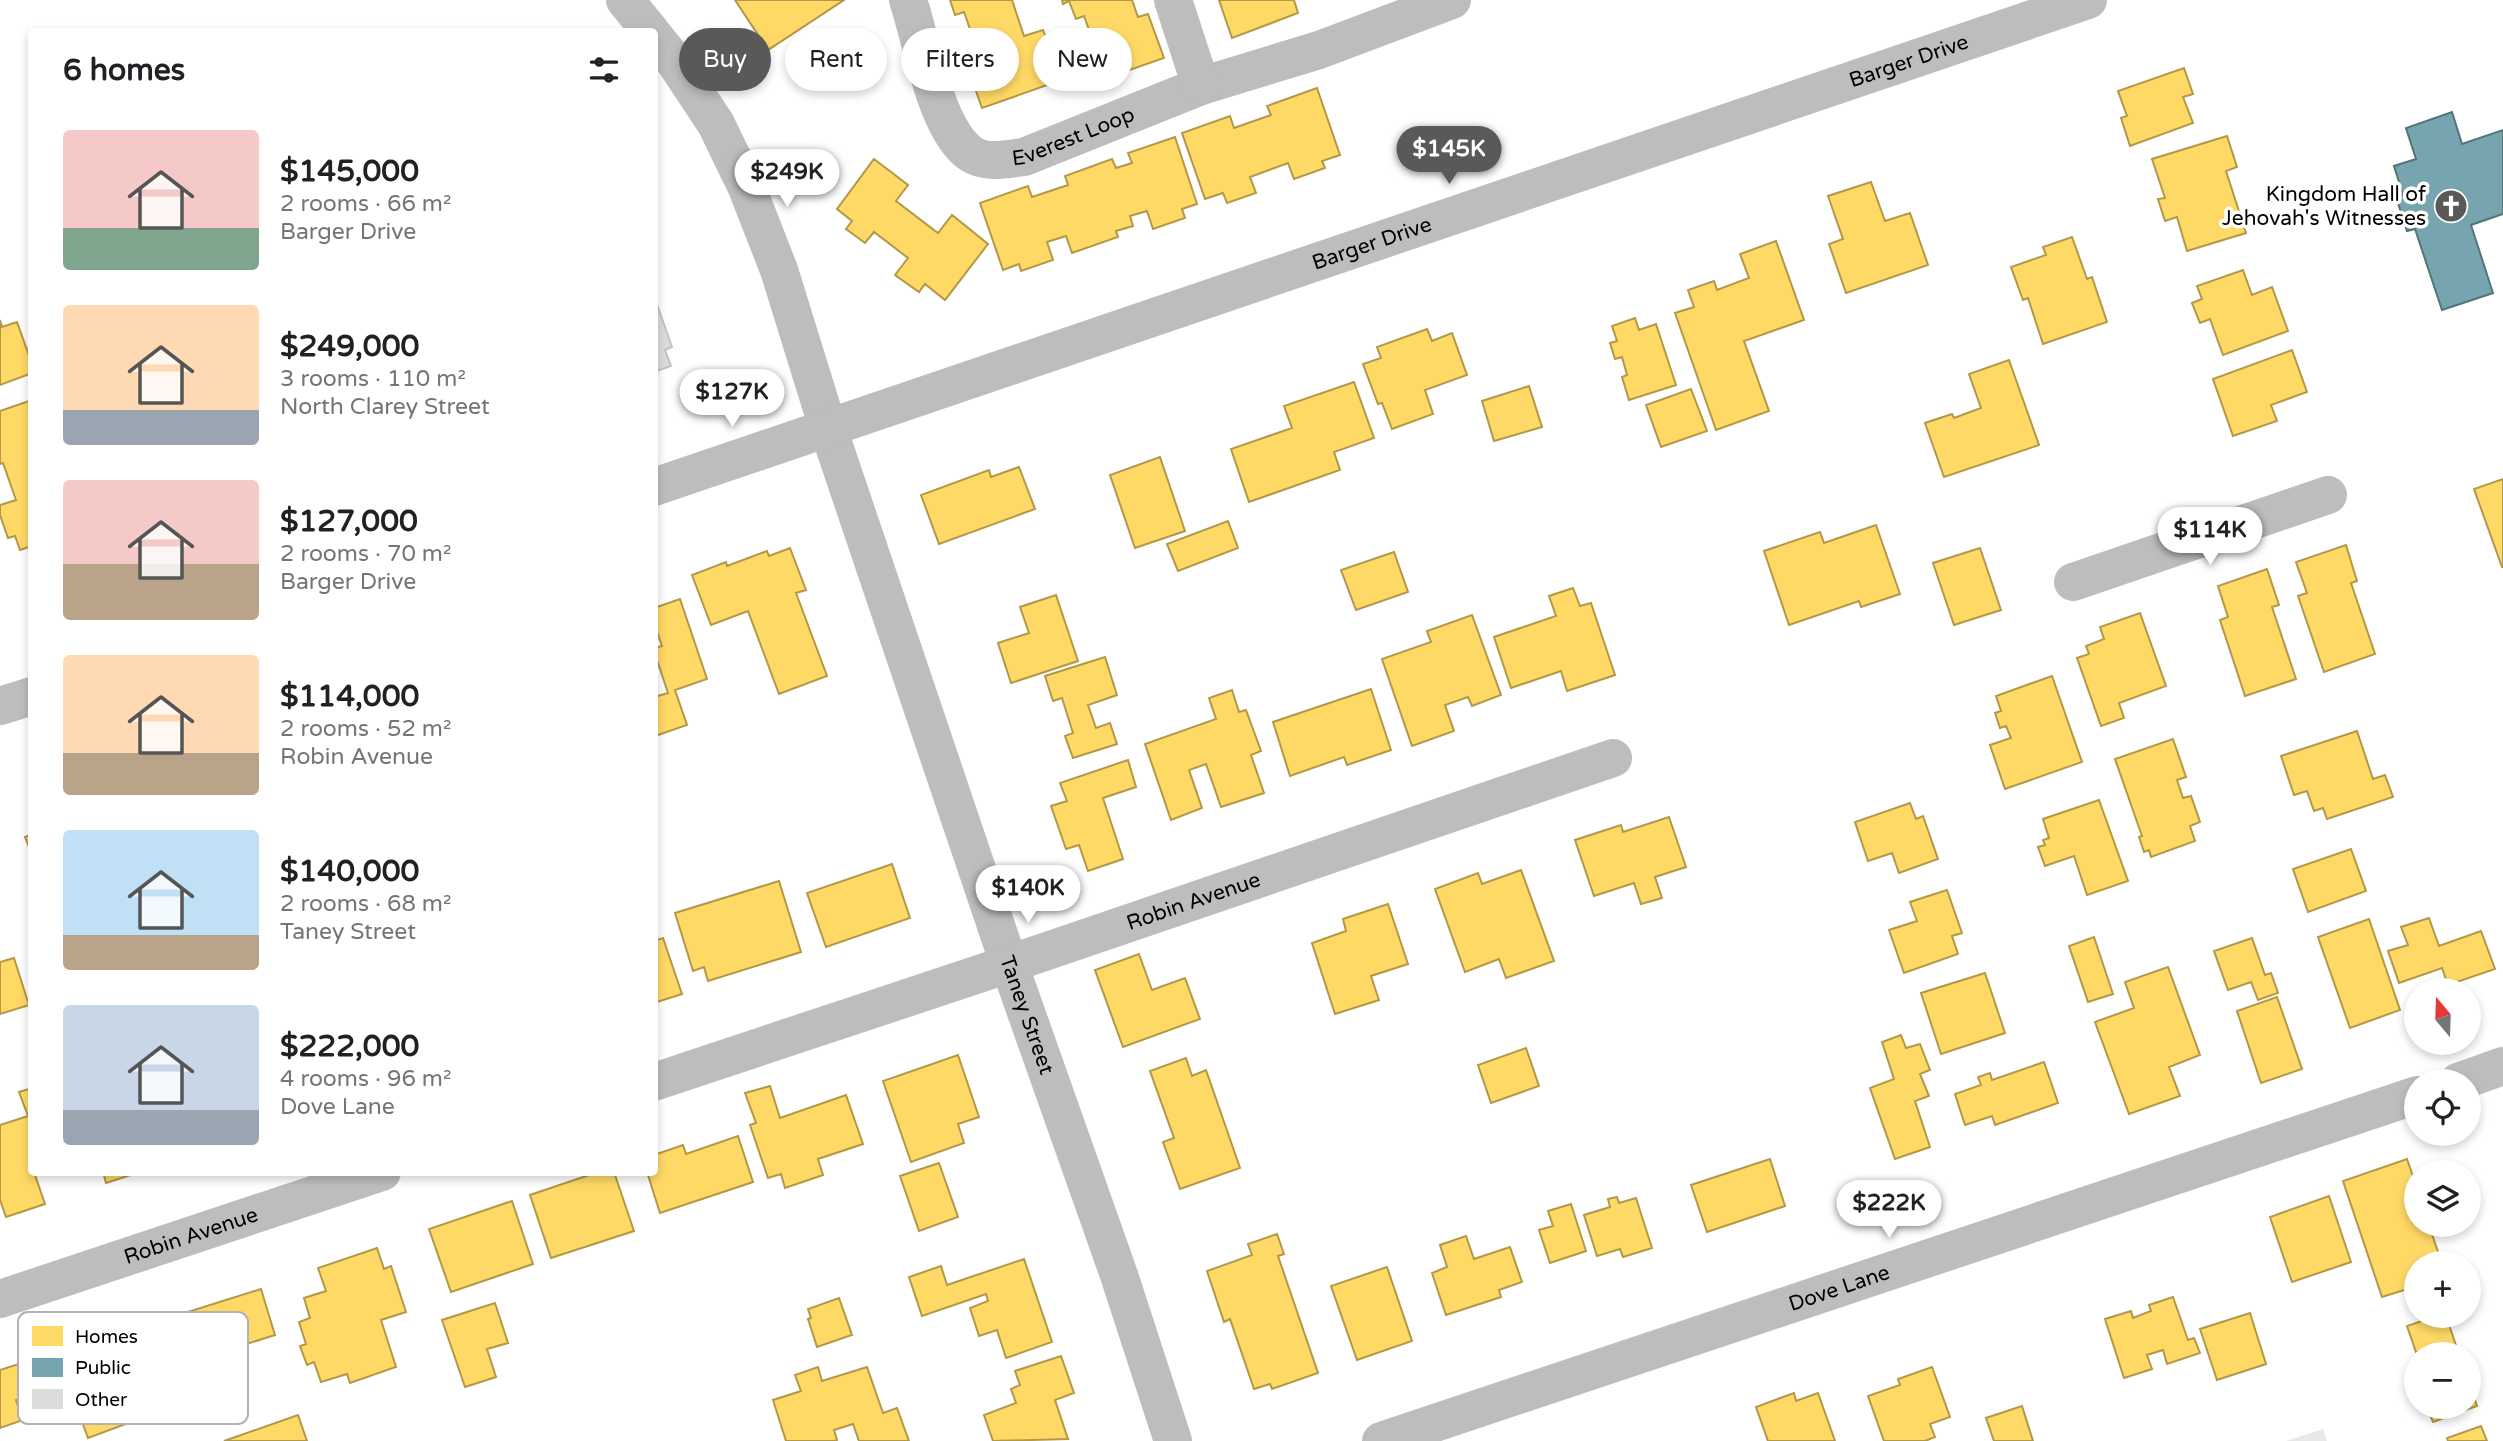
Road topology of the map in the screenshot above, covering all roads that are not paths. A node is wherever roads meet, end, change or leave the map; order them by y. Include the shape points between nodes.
1 (625, 0) edge
2 (908, 0) edge
3 (1173, 0) edge
4 (1452, 0) edge
5 (2088, 0) edge
6 (648, 28) edge
7 (658, 41) edge
8 (1201, 86) junction
9 (828, 428) junction
10 (658, 486) edge
11 (2328, 495) dead end
12 (2073, 582) dead end
13 (28, 697) edge
14 (0, 706) edge
15 (1613, 758) dead end
16 (1009, 964) junction
17 (2503, 1066) edge
18 (2481, 1074) edge
19 (658, 1081) edge
20 (2404, 1099) edge
21 (370, 1176) edge
22 (0, 1299) edge
23 (1173, 1441) edge
24 (1381, 1441) edge

1 - 6 street
2 - 8 street, Everest Loop via 943,116 953,137 972,155 995,160 1024,157
3 - 8 street
4 - 8 street, Everest Loop via 1319,50
5 - 9 street, Barger Drive
7 - 9 street, Taney Street via 716,124 747,188 779,270
9 - 10 street, Barger Drive
9 - 16 street, Taney Street
11 - 12 street
13 - 14 street
15 - 16 street, Robin Avenue
16 - 19 street, Robin Avenue
16 - 23 street, Taney Street
17 - 18 street
20 - 24 street, Dove Lane
21 - 22 street, Robin Avenue

